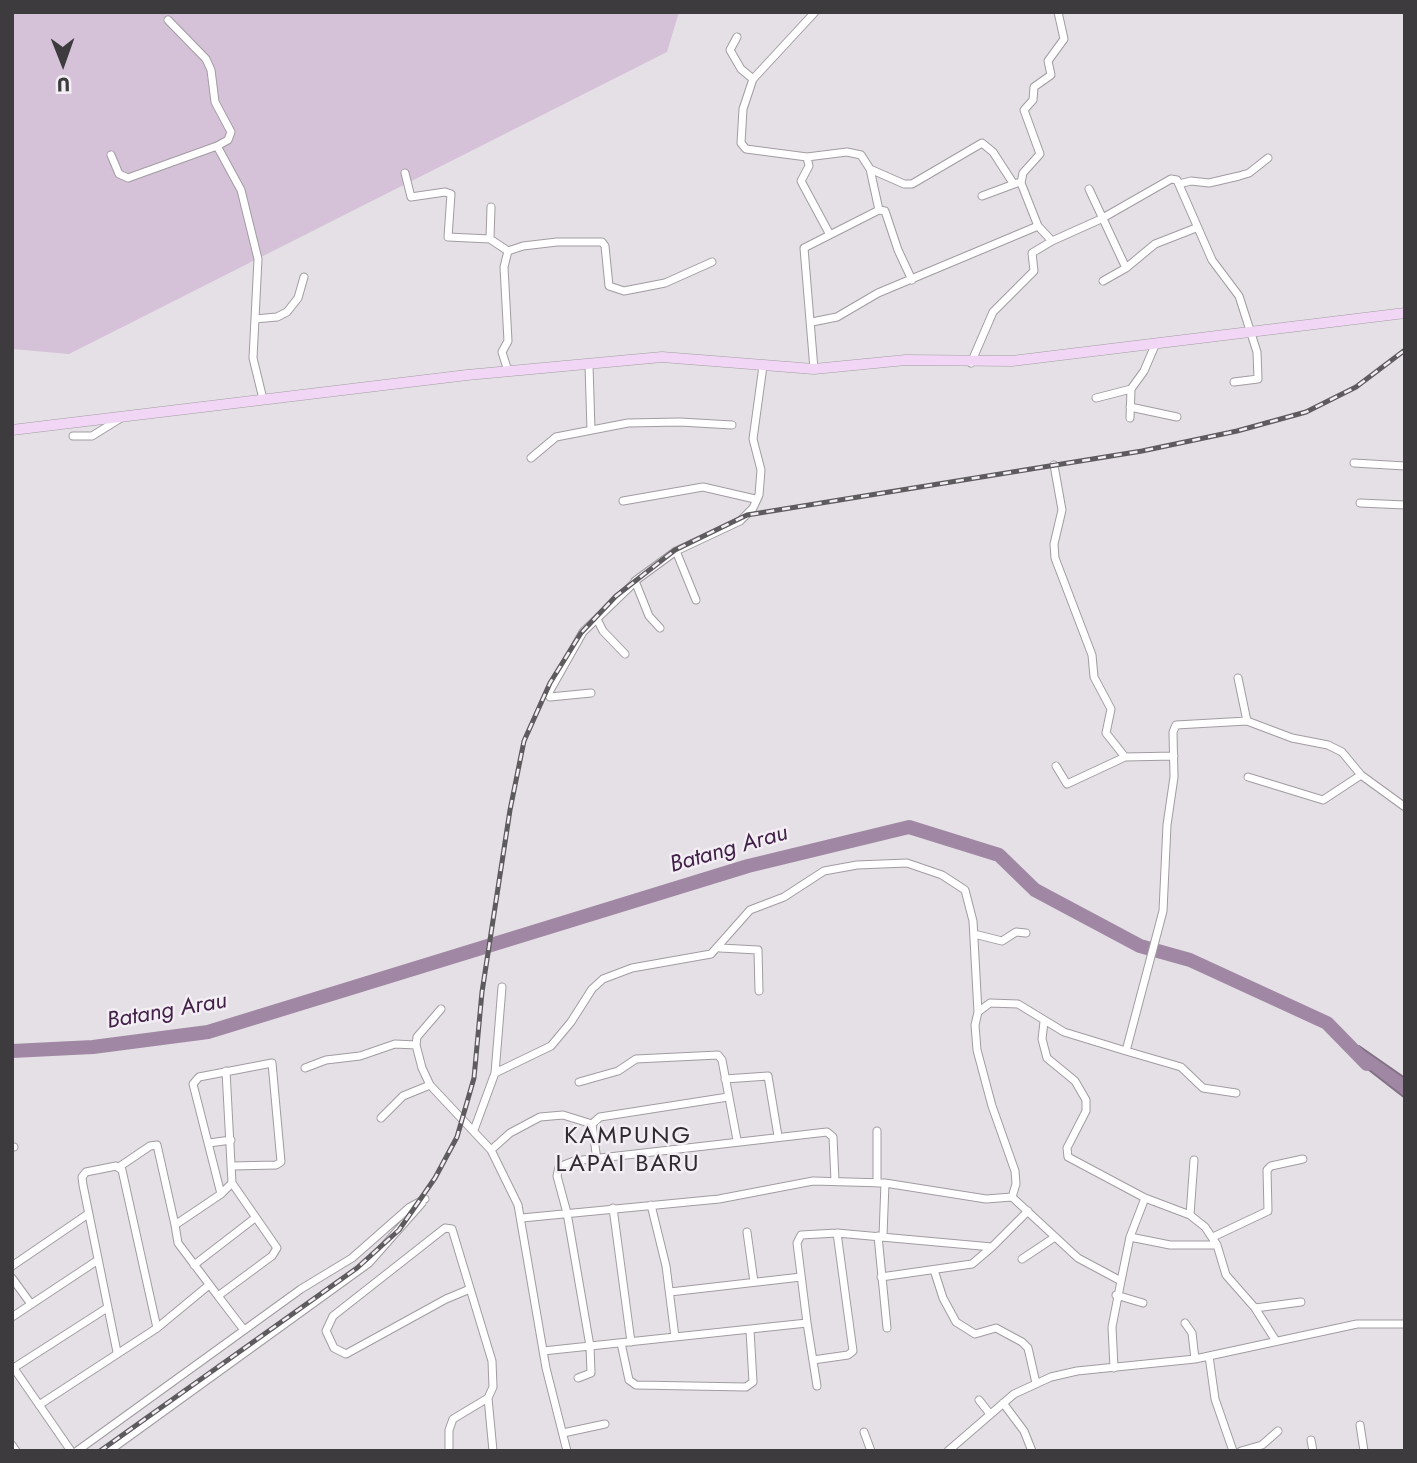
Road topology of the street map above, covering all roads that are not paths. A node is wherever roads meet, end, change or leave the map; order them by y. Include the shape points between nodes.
1 (815, 12) edge
2 (1058, 12) edge
3 (168, 20) dead end
4 (737, 37) dead end
5 (753, 79) junction
6 (217, 146) junction
7 (111, 155) dead end
8 (807, 157) junction
9 (1268, 158) dead end
10 (870, 169) junction
11 (405, 173) dead end
12 (1017, 183) junction
13 (1179, 184) junction
14 (1089, 189) dead end
15 (982, 197) dead end
16 (491, 207) dead end
17 (879, 210) junction
18 (1101, 219) junction
19 (1038, 226) junction
20 (1196, 228) junction
21 (829, 233) junction
22 (491, 239) junction
23 (1052, 241) junction
24 (508, 251) junction
25 (712, 262) dead end
26 (1126, 268) junction
27 (304, 277) dead end
28 (912, 279) junction
29 (1103, 281) dead end
30 (1405, 313) edge
31 (255, 319) junction
32 (813, 322) junction
33 (1250, 332) junction
34 (1156, 343) junction
35 (971, 363) junction
36 (589, 365) junction
37 (763, 366) junction
38 (814, 369) junction
39 (508, 371) junction
40 (1234, 382) dead end
41 (1130, 389) junction
42 (1097, 398) dead end
43 (263, 399) junction
44 (1130, 407) junction
45 (125, 416) junction
46 (1177, 417) dead end
47 (1130, 418) dead end
48 (732, 425) dead end
49 (12, 430) edge
50 (591, 430) junction
51 (73, 436) dead end
52 (531, 458) dead end
53 (1354, 463) dead end
54 (1054, 464) dead end
55 (1405, 466) edge
56 (755, 499) junction
57 (622, 501) dead end
58 (1360, 503) dead end
59 (1405, 505) edge
60 (676, 551) junction
61 (635, 582) junction
62 (696, 600) dead end
63 (597, 619) junction
64 (660, 628) dead end
65 (625, 654) dead end
66 (1238, 678) dead end
67 (591, 693) dead end
68 (1247, 722) junction
69 (1174, 755) junction
70 (1125, 757) junction
71 (1056, 766) dead end
72 (1361, 775) junction
73 (1248, 777) dead end
74 (1405, 807) edge
75 (1026, 933) dead end
76 (974, 934) junction
77 (720, 948) junction
78 (502, 987) dead end
79 (760, 990) dead end
80 (441, 1009) dead end
81 (978, 1012) junction
82 (1044, 1022) junction
83 (416, 1045) junction
84 (1126, 1051) junction
85 (305, 1068) dead end
86 (226, 1071) junction
87 (495, 1073) junction
88 (725, 1079) junction
89 (579, 1082) dead end
90 (430, 1085) junction
91 (1236, 1093) dead end
92 (728, 1097) junction
93 (381, 1118) dead end
94 (592, 1124) junction
95 (474, 1130) junction
96 (877, 1131) dead end
97 (778, 1136) junction
98 (231, 1140) junction
99 (737, 1140) junction
100 (209, 1143) junction
101 (491, 1150) junction
102 (1303, 1159) dead end
103 (597, 1160) junction
104 (1194, 1160) dead end
105 (232, 1166) junction
106 (119, 1167) junction
107 (835, 1181) junction
108 (232, 1183) junction
109 (881, 1183) junction
110 (220, 1194) junction
111 (1012, 1197) junction
112 (1145, 1198) junction
113 (651, 1205) junction
114 (613, 1208) junction
115 (1028, 1211) junction
116 (567, 1213) junction
117 (88, 1214) junction
118 (1190, 1215) junction
119 (255, 1218) junction
120 (522, 1218) junction
121 (175, 1225) junction
122 (747, 1232) dead end
123 (837, 1233) junction
124 (880, 1236) junction
125 (1055, 1237) junction
126 (1130, 1237) junction
127 (1215, 1241) junction
128 (992, 1247) junction
129 (1022, 1259) dead end
130 (98, 1260) junction
131 (194, 1265) junction
132 (12, 1266) edge
133 (934, 1270) junction
134 (801, 1277) junction
135 (881, 1277) junction
136 (12, 1278) edge
137 (1121, 1281) junction
138 (754, 1282) junction
139 (209, 1285) junction
140 (470, 1289) junction
141 (670, 1292) junction
142 (1116, 1295) junction
143 (218, 1296) junction
144 (1301, 1302) dead end
145 (1143, 1303) dead end
146 (31, 1304) junction
147 (107, 1308) junction
148 (1255, 1308) junction
149 (12, 1317) edge
150 (807, 1323) junction
151 (1185, 1323) dead end
152 (1405, 1324) edge
153 (157, 1328) junction
154 (887, 1328) dead end
155 (244, 1330) junction
156 (750, 1330) junction
157 (675, 1337) junction
158 (1276, 1341) junction
159 (631, 1342) junction
160 (621, 1343) junction
161 (590, 1346) junction
162 (543, 1351) junction
163 (117, 1352) junction
164 (1209, 1356) junction
165 (1195, 1359) junction
166 (813, 1360) junction
167 (13, 1368) edge
168 (1114, 1368) junction
169 (578, 1378) dead end
170 (1036, 1383) junction
171 (817, 1387) dead end
172 (488, 1398) junction
173 (979, 1400) dead end
174 (1003, 1403) junction
175 (39, 1405) junction
176 (990, 1414) junction
177 (605, 1424) dead end
178 (1360, 1425) dead end
179 (1278, 1431) dead end
180 (864, 1432) dead end
181 (563, 1433) junction
182 (1311, 1440) dead end
183 (12, 1446) edge
184 (567, 1448) edge
185 (16, 1451) edge
186 (71, 1451) edge
187 (77, 1451) edge
188 (109, 1451) edge
189 (449, 1451) edge
190 (493, 1451) edge
191 (871, 1451) edge
192 (948, 1451) edge
193 (1032, 1451) edge
194 (1233, 1451) edge
195 (1241, 1451) edge
196 (1312, 1451) edge
197 (1364, 1451) edge

1 - 5 street
2 - 12 street via 1064,38 1048,61 1050,76 1034,87 1033,100 1024,110 1040,154
3 - 6 street via 210,67 215,102 231,132 228,140
4 - 5 street via 730,50
5 - 8 street via 743,109 743,146
6 - 7 street via 128,178 119,174
6 - 31 street via 241,190 258,259
8 - 10 street via 855,153 864,157
8 - 21 street via 809,166 801,181
9 - 13 street via 1239,176
10 - 12 street via 912,184 982,143
10 - 17 street
11 - 22 street via 411,197 451,194 448,237
12 - 15 street
12 - 19 street
13 - 18 street via 1171,179
13 - 20 street
14 - 18 street
16 - 22 street
17 - 21 street
17 - 28 street via 885,211
18 - 23 street
18 - 26 street
19 - 23 street
19 - 28 street
20 - 26 street via 1155,244
20 - 33 street via 1218,270 1235,288
21 - 32 street via 802,253
22 - 24 street
23 - 35 street via 1032,253 1034,271 993,312
24 - 25 street via 532,245 602,242 609,286 624,291 672,281
24 - 39 street via 504,267 508,341 502,352
26 - 29 street
27 - 31 street via 298,298 286,312
28 - 32 street via 837,317
30 - 33 street
31 - 43 street via 253,358
32 - 38 street
33 - 34 street
33 - 40 street via 1257,352 1258,379
34 - 35 street via 1032,360
34 - 41 street
35 - 38 street via 906,360
36 - 37 street via 687,357
36 - 39 street
36 - 50 street
37 - 38 street
37 - 56 street via 753,439 761,470 761,488
39 - 43 street
41 - 42 street
41 - 44 street
43 - 45 street
44 - 46 street
44 - 47 street
45 - 49 street
45 - 51 street via 92,436
48 - 50 street via 653,422
50 - 52 street via 556,437
53 - 55 street
54 - 70 street via 1062,510 1055,558 1092,655 1094,677 1111,709 1106,733
56 - 57 street via 703,487
56 - 60 street via 740,521
58 - 59 street
60 - 61 street
60 - 62 street
61 - 63 street
61 - 64 street via 649,616
63 - 65 street
63 - 67 street via 583,632 548,694
66 - 68 street
68 - 69 street via 1176,725
68 - 72 street via 1337,748
69 - 70 street
69 - 84 street via 1163,911
70 - 71 street via 1067,784
72 - 73 street via 1323,800
72 - 74 street
75 - 76 street via 1016,932 1002,941
76 - 77 street via 965,890 923,867 892,862 817,873 784,897 750,910
76 - 81 street
77 - 79 street via 758,950
77 - 87 street via 699,958 632,968 603,979 551,1046
78 - 87 street
80 - 83 street via 424,1027
81 - 82 street via 985,1004 1018,1004
81 - 111 street via 976,1050 1015,1171
82 - 84 street
82 - 112 street via 1047,1058 1075,1081 1086,1100 1086,1111 1067,1148 1069,1157
83 - 85 street via 395,1044
83 - 90 street
84 - 91 street via 1181,1067 1203,1088
86 - 98 street
86 - 100 street via 199,1077 193,1084
86 - 105 street via 269,1062 274,1066 281,1162
87 - 95 street
88 - 89 street via 720,1058 709,1055 636,1059 618,1071
88 - 92 street
88 - 97 street via 768,1076
90 - 93 street via 403,1096
90 - 95 street
92 - 94 street via 600,1117
92 - 99 street
94 - 101 street via 563,1115 540,1117
94 - 103 street
95 - 101 street
96 - 109 street
97 - 99 street
97 - 107 street via 830,1133
98 - 100 street
98 - 105 street
99 - 103 street
100 - 110 street
101 - 120 street
102 - 127 street via 1270,1166 1268,1211
103 - 116 street via 574,1161 558,1169
104 - 118 street
105 - 108 street
106 - 117 street via 83,1175
106 - 121 street via 157,1145
106 - 153 street
107 - 109 street
107 - 113 street
108 - 110 street
108 - 119 street
109 - 111 street via 986,1199
109 - 124 street
110 - 121 street
111 - 115 street
112 - 118 street
112 - 126 street
113 - 114 street
113 - 141 street
114 - 116 street
114 - 159 street
115 - 125 street
115 - 128 street
116 - 120 street
116 - 161 street
117 - 130 street
117 - 132 street
118 - 127 street
119 - 131 street
119 - 143 street via 275,1241 276,1252
120 - 162 street
121 - 131 street via 178,1243
122 - 138 street
123 - 124 street
123 - 134 street via 799,1237
123 - 166 street via 853,1351
124 - 128 street
124 - 135 street
125 - 129 street
125 - 137 street via 1079,1258
126 - 127 street via 1170,1245
126 - 137 street
127 - 148 street via 1226,1275
128 - 133 street via 972,1264
130 - 146 street
130 - 147 street
131 - 139 street
133 - 135 street
133 - 170 street via 956,1322 975,1334 996,1328 1022,1342 1028,1348
134 - 138 street
134 - 150 street
135 - 154 street
136 - 146 street
137 - 142 street
138 - 141 street
139 - 143 street
139 - 153 street
140 - 140 street via 454,1232 445,1228 330,1320 329,1341 346,1354
140 - 172 street via 492,1361 493,1387
141 - 157 street
142 - 145 street
142 - 168 street
143 - 155 street
144 - 148 street
146 - 149 street
147 - 163 street
147 - 167 street
148 - 158 street
150 - 156 street
150 - 166 street
151 - 165 street via 1192,1333
152 - 158 street via 1357,1324
153 - 163 street
155 - 187 street
155 - 188 street via 352,1258 425,1199 369,1263
156 - 157 street
156 - 160 street via 753,1382 746,1387 636,1385 629,1380
157 - 159 street
158 - 164 street
159 - 160 street
160 - 161 street
161 - 162 street
161 - 169 street via 591,1373
162 - 181 street
163 - 175 street
164 - 165 street
164 - 194 street via 1215,1399
165 - 168 street
166 - 171 street
167 - 175 street
168 - 170 street via 1077,1371
170 - 174 street
172 - 189 street via 453,1419
172 - 190 street
173 - 176 street
174 - 176 street
174 - 193 street
175 - 186 street
176 - 192 street
177 - 181 street
178 - 197 street
179 - 195 street via 1262,1445
180 - 191 street
181 - 184 street
182 - 196 street
183 - 185 street

